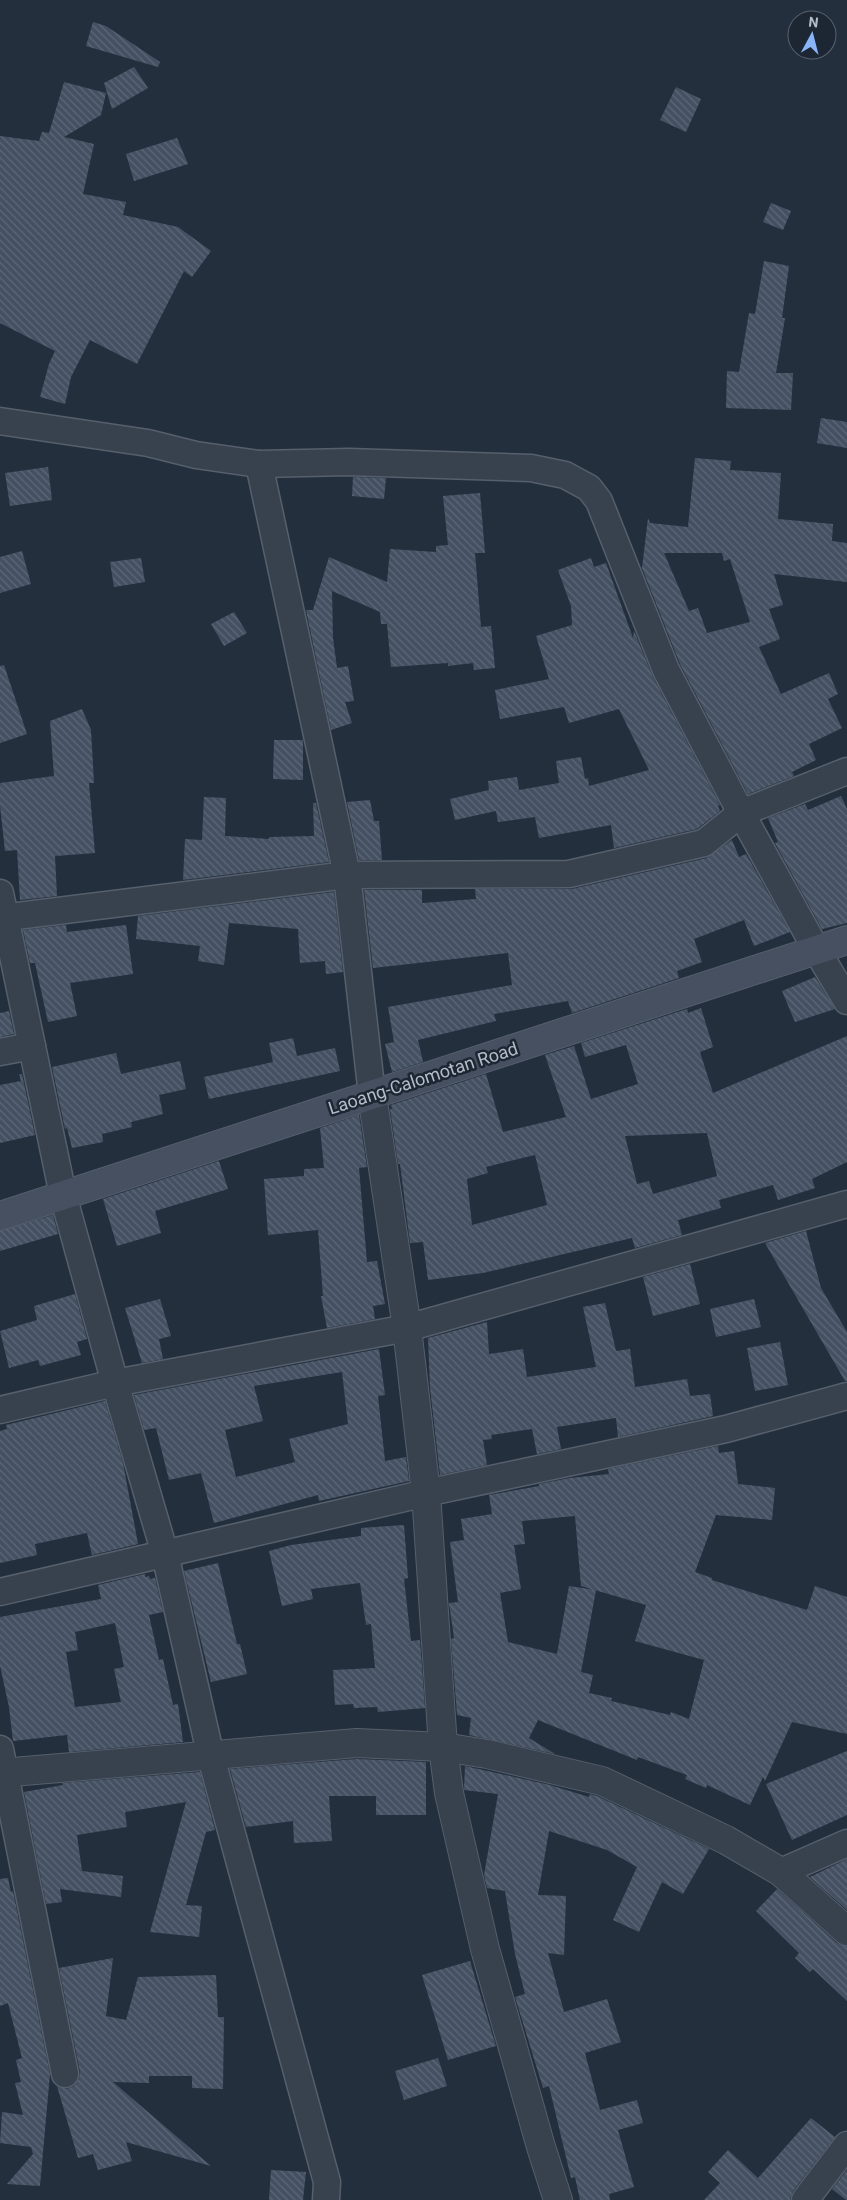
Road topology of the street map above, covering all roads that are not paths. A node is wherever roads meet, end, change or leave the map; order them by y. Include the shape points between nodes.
1 (0, 421) edge
2 (259, 464) junction
3 (847, 771) edge
4 (741, 813) junction
5 (347, 875) junction
6 (2, 910) edge
7 (847, 940) edge
8 (816, 949) junction
9 (847, 1001) edge
10 (32, 1046) junction
11 (0, 1052) edge
12 (372, 1095) junction
13 (63, 1195) junction
14 (847, 1204) edge
15 (0, 1216) edge
16 (407, 1328) junction
17 (114, 1383) junction
18 (847, 1396) edge
19 (0, 1410) edge
20 (426, 1493) junction
21 (165, 1554) junction
22 (0, 1592) edge
23 (443, 1746) junction
24 (212, 1757) junction
25 (2, 1765) edge
26 (847, 1843) edge
27 (781, 1872) junction
28 (847, 1931) edge
29 (65, 2074) dead end
30 (847, 2145) edge
31 (326, 2200) edge
32 (558, 2200) edge
33 (805, 2200) edge

1 - 2 street via 148,443 196,455
2 - 4 street via 349,462 531,468 565,475 590,488 599,501 666,670
2 - 5 street
3 - 4 street
4 - 5 street via 704,843 569,874
4 - 8 street
5 - 6 street
5 - 12 street
6 - 10 street
7 - 8 main road, Laoang-Calomotan Road
8 - 9 street
8 - 12 main road, Laoang-Calomotan Road
10 - 11 street
10 - 13 street
12 - 13 main road, Laoang-Calomotan Road
12 - 16 street
13 - 15 main road, Laoang-Calomotan Road
13 - 17 street
14 - 16 street
16 - 17 street
16 - 20 street
17 - 19 street
17 - 21 street
18 - 20 street via 726,1429
20 - 21 street
20 - 23 street
21 - 22 street
21 - 24 street
23 - 24 street via 357,1743
23 - 27 street via 602,1781 726,1840
23 - 32 street via 459,1843 485,1949
24 - 25 street
24 - 31 street via 327,2182
25 - 29 street
26 - 27 street
27 - 28 street
30 - 33 street

